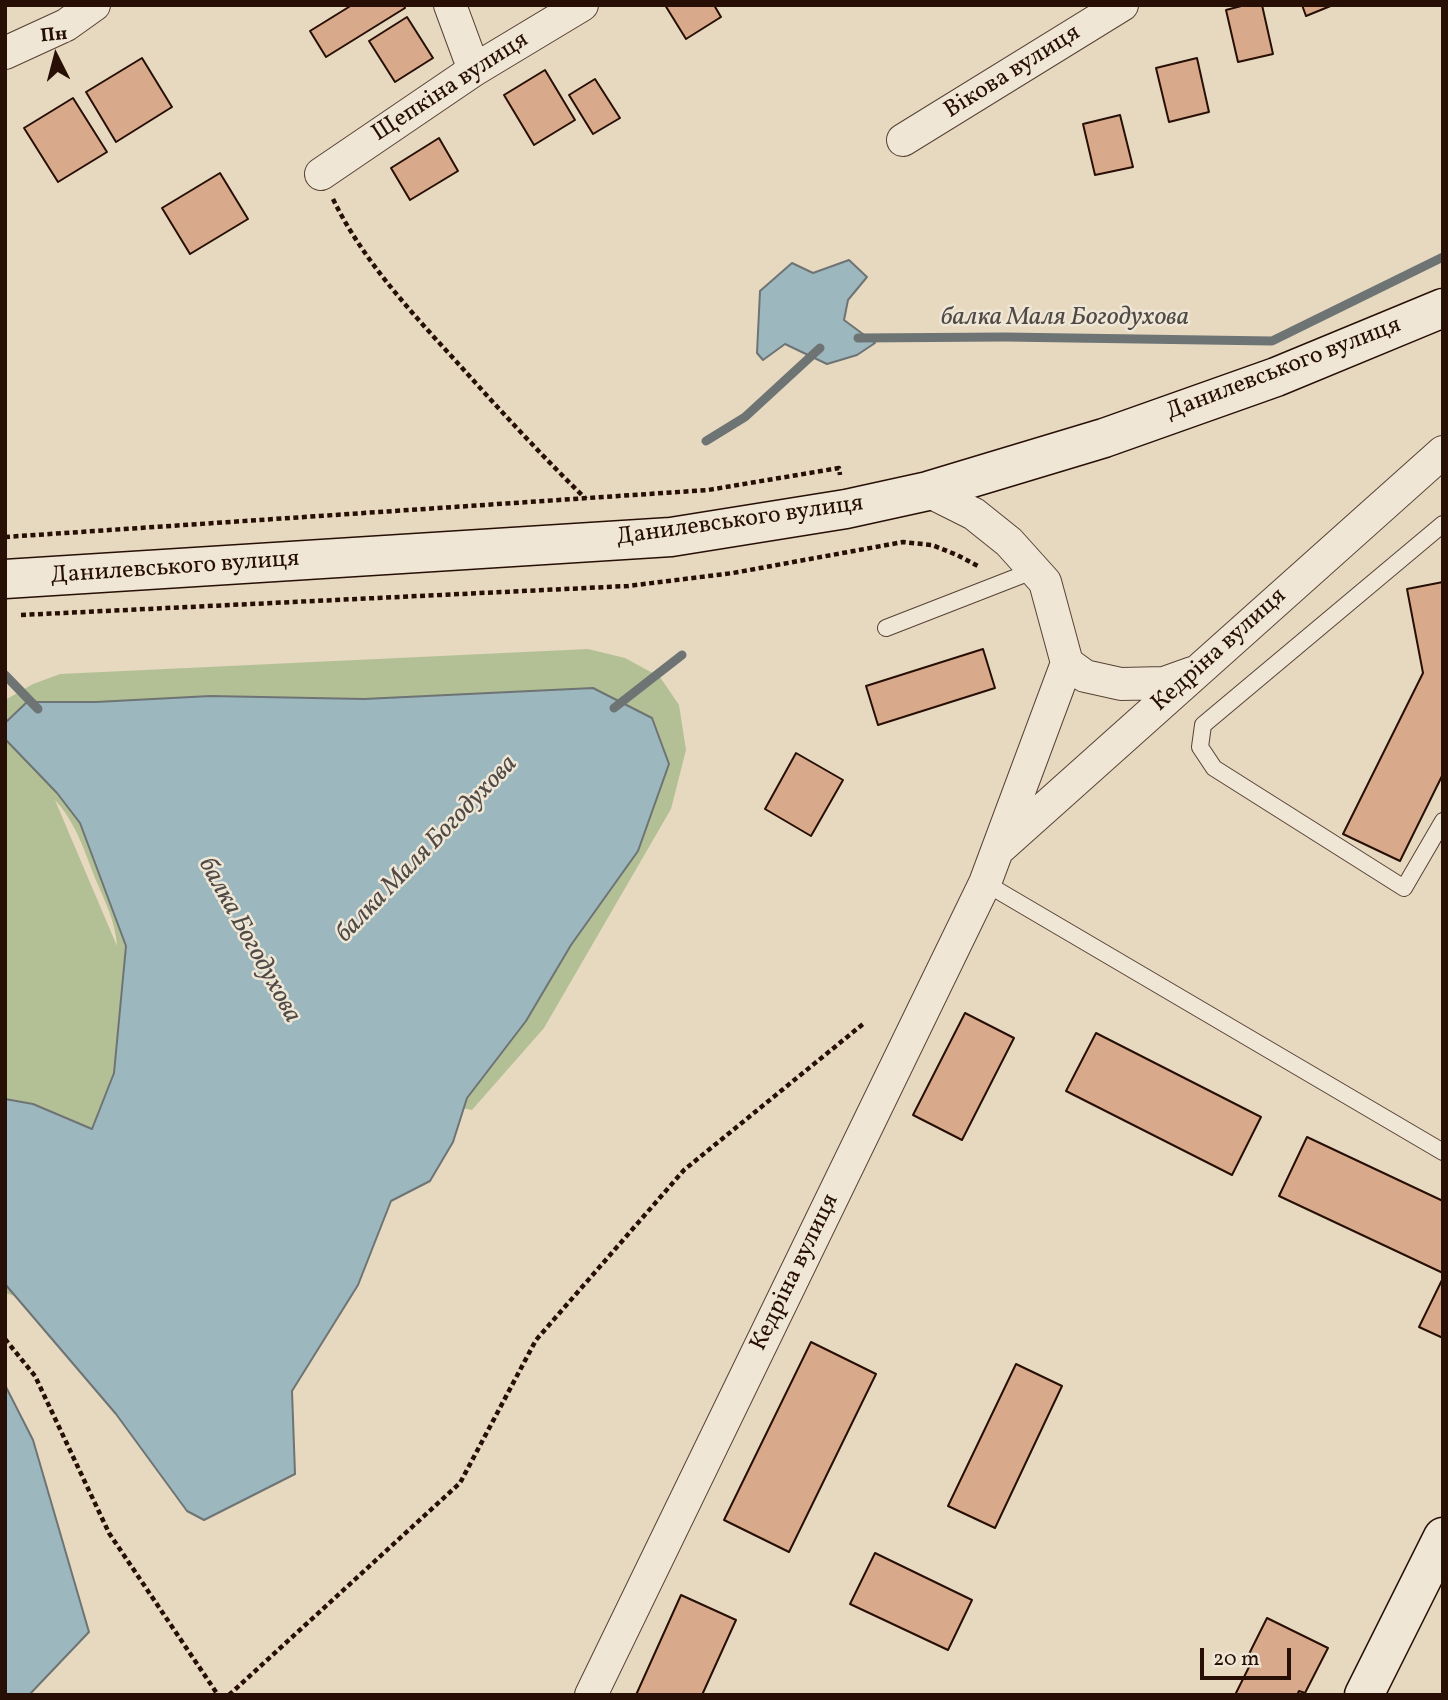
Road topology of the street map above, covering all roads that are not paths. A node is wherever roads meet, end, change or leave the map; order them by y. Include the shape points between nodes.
1 (94, 5) edge
2 (450, 5) edge
3 (582, 5) edge
4 (1122, 5) edge
5 (5, 53) edge
6 (474, 70) junction
7 (903, 140) dead end
8 (321, 174) road end
9 (1443, 308) edge
10 (1443, 452) edge
11 (928, 491) junction
12 (1443, 524) edge
13 (1035, 570) junction
14 (5, 579) edge
15 (886, 628) dead end
16 (1067, 663) junction
17 (1198, 671) junction
18 (1443, 821) edge
19 (998, 850) junction
20 (985, 883) junction
21 (1443, 1152) edge
22 (1443, 1537) edge
23 (591, 1695) edge
24 (1364, 1695) edge

1 - 5 street
2 - 6 street
3 - 6 street, Щепкіна вулиця
4 - 7 street, Вікова вулиця
6 - 8 street, Щепкіна вулиця
9 - 11 street, Данилевського вулиця via 1276,377 1104,438
10 - 17 street, Кедріна вулиця
11 - 13 street via 974,514
11 - 14 street, Данилевського вулиця via 671,537
12 - 18 lane via 1203,725 1200,747 1214,768 1404,888
13 - 15 lane
13 - 16 street via 1045,582
16 - 17 street via 1085,676 1121,684 1164,683
16 - 19 street, Кедріна вулиця
17 - 19 street, Кедріна вулиця
19 - 20 street, Кедріна вулиця
20 - 21 lane
20 - 23 street, Кедріна вулиця
22 - 24 street

